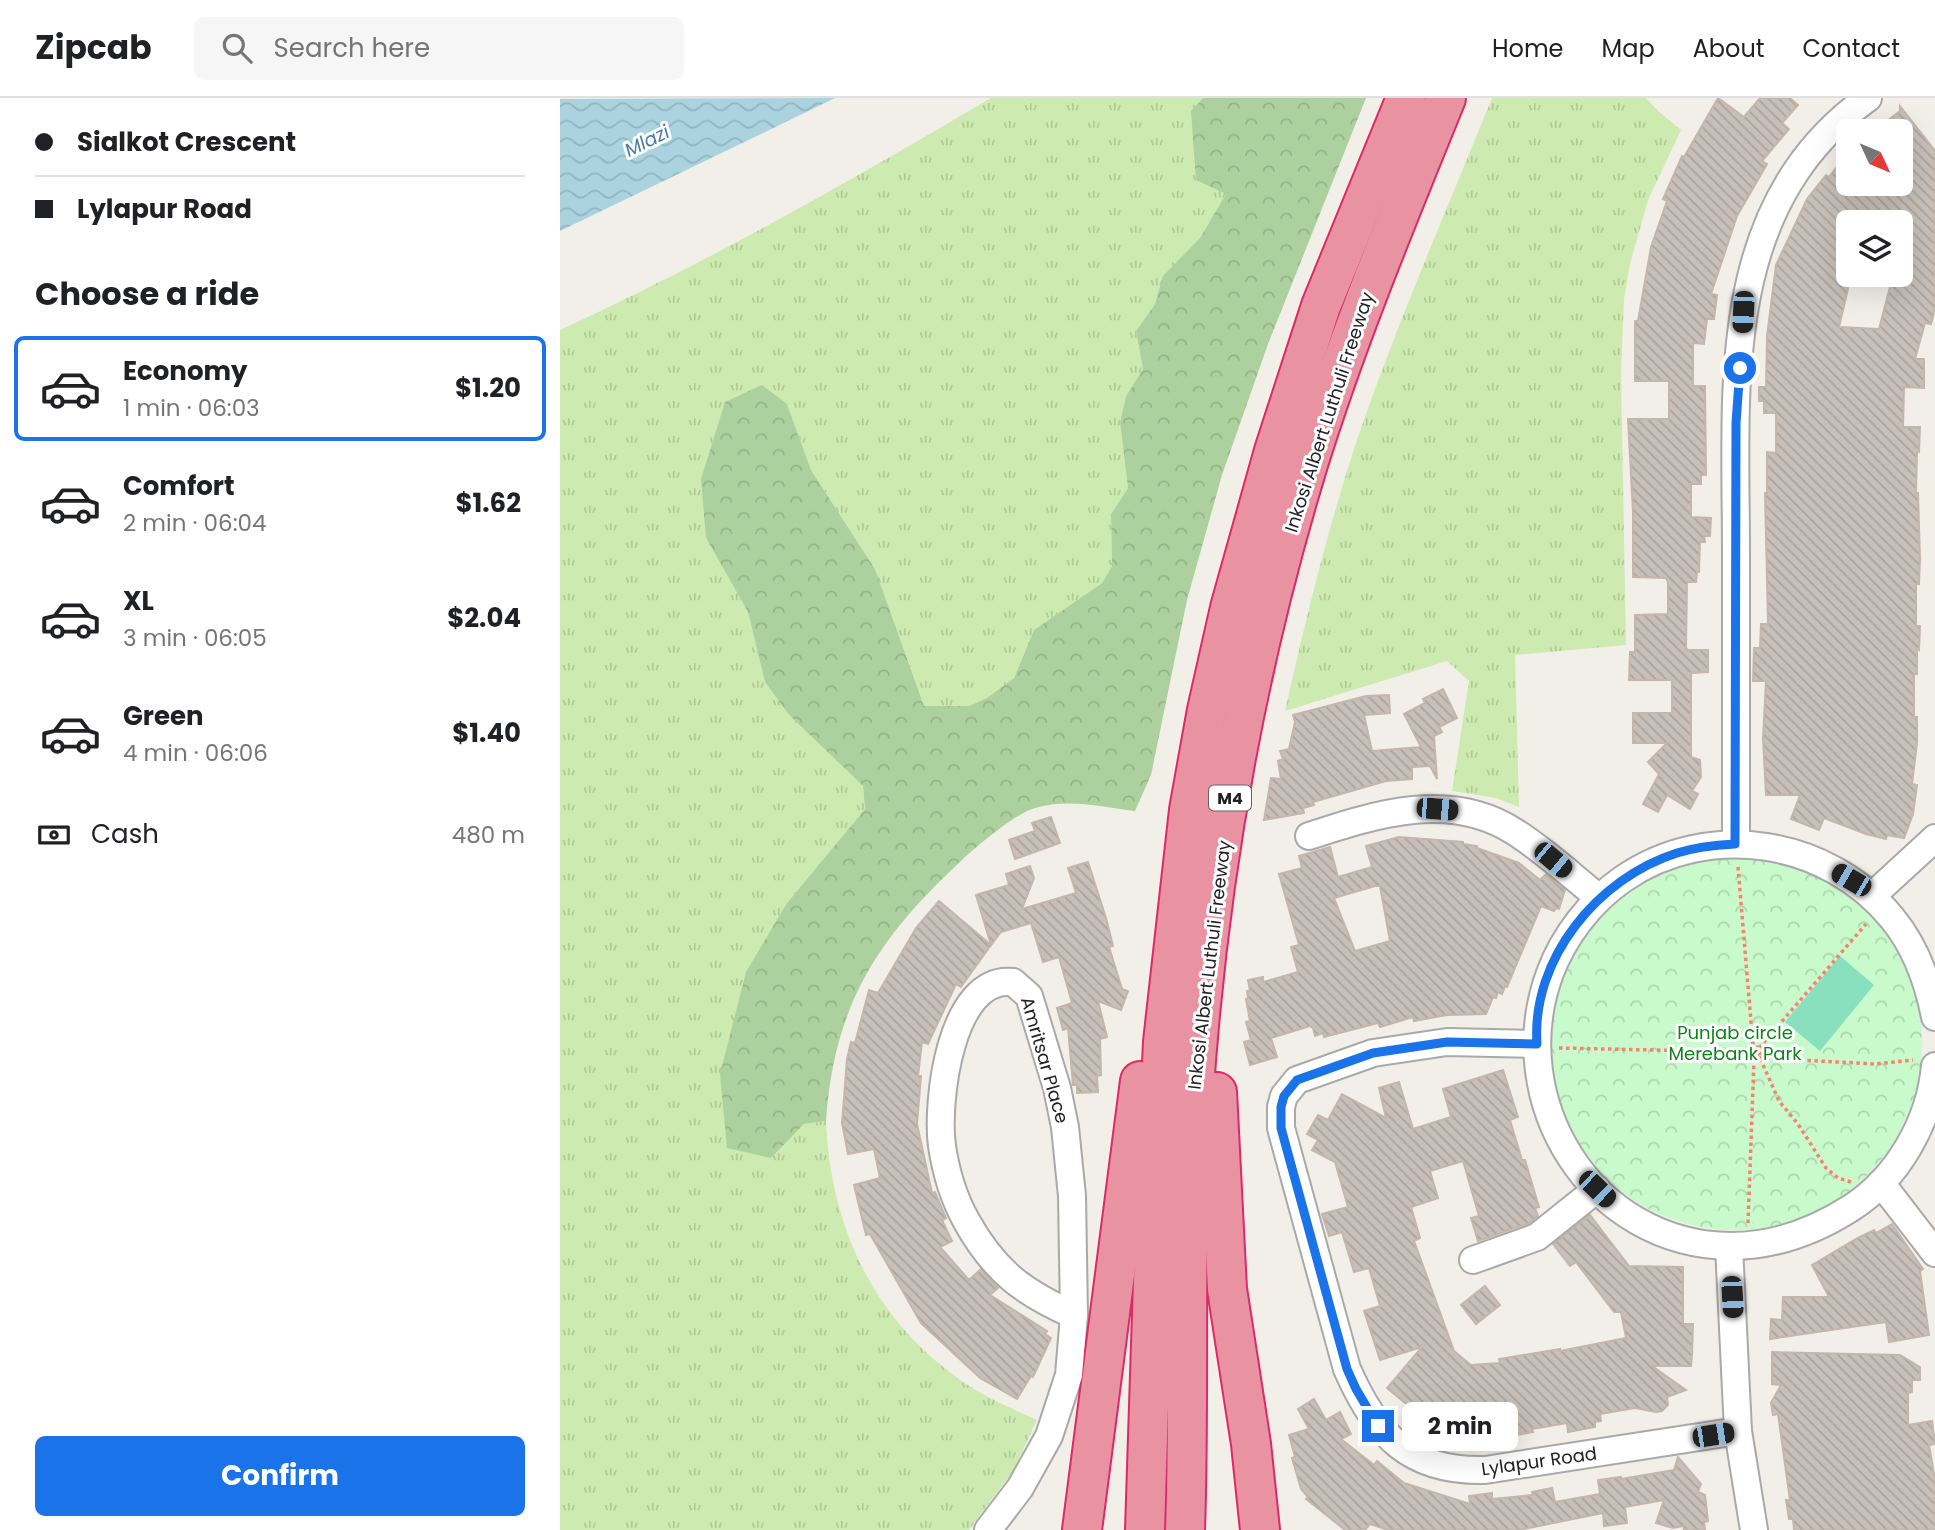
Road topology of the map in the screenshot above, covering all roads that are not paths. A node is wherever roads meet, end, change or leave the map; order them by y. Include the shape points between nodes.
1 (1406, 98) edge
2 (1446, 98) edge
3 (1868, 98) edge
4 (1189, 810) junction
5 (1309, 836) dead end
6 (1935, 838) edge
7 (1735, 844) junction
8 (1872, 896) junction
9 (1599, 898) junction
10 (1208, 943) junction
11 (1935, 1017) edge
12 (1537, 1044) junction
13 (1929, 1061) edge
14 (1881, 1183) junction
15 (1597, 1189) junction
16 (1738, 1245) junction
17 (1935, 1253) edge
18 (1473, 1260) dead end
19 (1074, 1315) junction
20 (1738, 1431) junction
21 (988, 1530) edge
22 (1082, 1530) edge
23 (1145, 1530) edge
24 (1185, 1530) edge
25 (1260, 1530) edge
26 (1754, 1530) edge

1 - 4 highway, Inkosi Albert Luthuli Freeway / M4 via 1321,306 1274,451 1230,608
2 - 10 highway, Inkosi Albert Luthuli Freeway / M4 via 1328,402 1273,589 1235,769
3 - 7 street via 1816,143 1794,172 1774,209 1746,291 1736,423
4 - 22 highway via 1154,985 1130,1144
4 - 23 highway, Inkosi Albert Luthuli Freeway / M4 via 1163,1042
5 - 9 street via 1413,809 1466,812 1514,831
6 - 8 street
7 - 8 street via 1766,846 1825,864
7 - 9 street via 1687,851 1650,864
8 - 11 street via 1909,941 1930,991
9 - 12 street via 1556,957 1543,993
10 - 24 highway, Inkosi Albert Luthuli Freeway / M4 via 1193,1102 1187,1247
10 - 25 highway via 1227,1289
12 - 15 street via 1546,1111 1571,1159
12 - 20 street, Lylapur Road via 1447,1042 1373,1053 1306,1076 1284,1096 1281,1128 1356,1389 1378,1426 1399,1447 1430,1462 1467,1471
13 - 14 street via 1927,1105 1916,1133
14 - 16 street via 1859,1203 1806,1232
14 - 17 street
15 - 16 street via 1653,1228 1679,1237
15 - 18 street via 1537,1237
16 - 20 street
19 - 19 street, Amritsar Place via 1069,1149 1057,1088 1030,996 1013,982 1000,982 976,998 956,1036 941,1101 944,1159 959,1206 986,1251 1024,1289
19 - 21 street, Amritsar Place via 1069,1375 1049,1436 1020,1488
20 - 26 street

